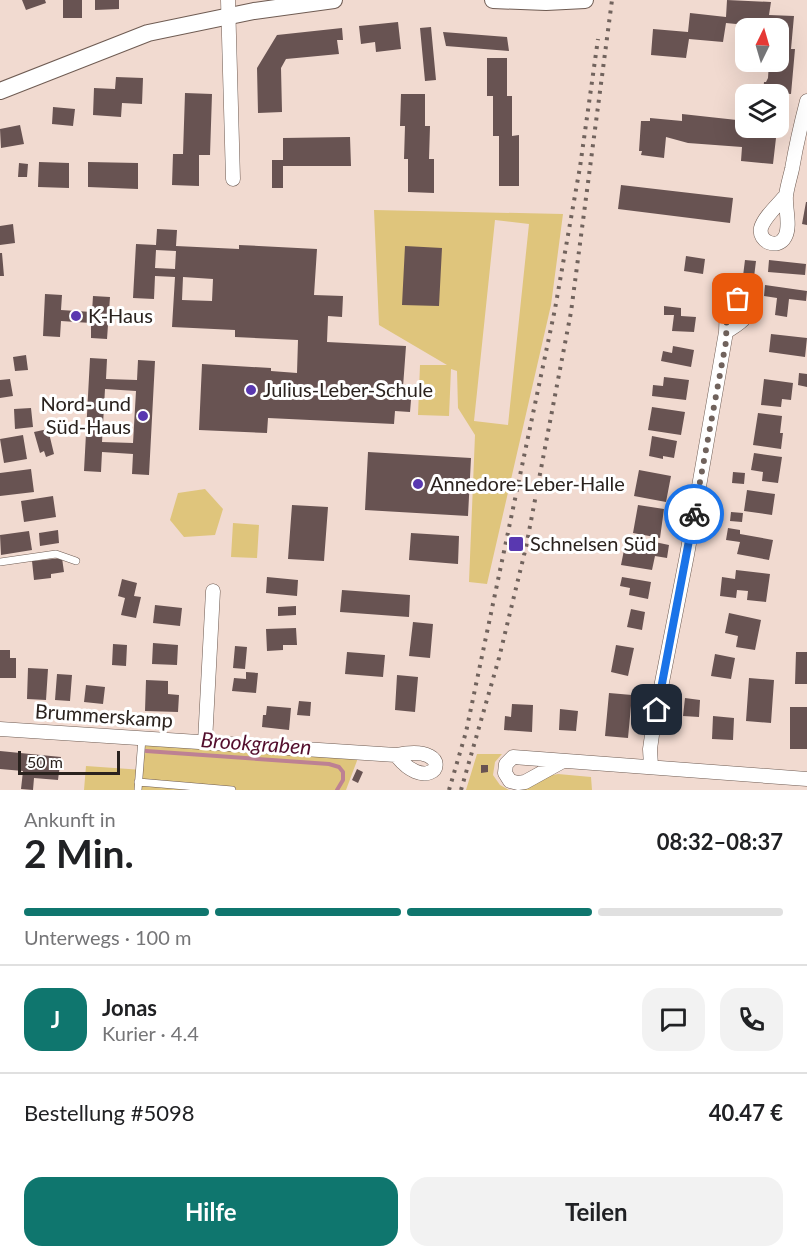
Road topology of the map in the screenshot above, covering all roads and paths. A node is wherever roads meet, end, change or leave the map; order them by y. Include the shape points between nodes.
1 (334, 0) edge
2 (493, 0) edge
3 (585, 0) edge
4 (228, 8) edge
5 (0, 91) edge
6 (807, 101) edge
7 (233, 179) dead end
8 (786, 195) dead end
9 (726, 332) dead end
10 (76, 561) dead end
11 (0, 562) edge
12 (213, 591) dead end
13 (0, 729) edge
14 (142, 738) junction
15 (205, 742) junction
16 (396, 755) dead end
17 (563, 761) dead end
18 (651, 766) junction
19 (807, 779) edge
20 (138, 786) edge
21 (232, 790) edge

1 - 4 street
2 - 3 street
4 - 5 street via 148,33
4 - 7 street
6 - 8 street
9 - 18 street via 653,728
10 - 11 lane via 56,554
12 - 15 street
13 - 14 street, Brummerskamp
14 - 15 street, Brummerskamp
14 - 20 lane
15 - 16 street, Brummerskamp
17 - 18 street
18 - 19 street
20 - 21 lane

